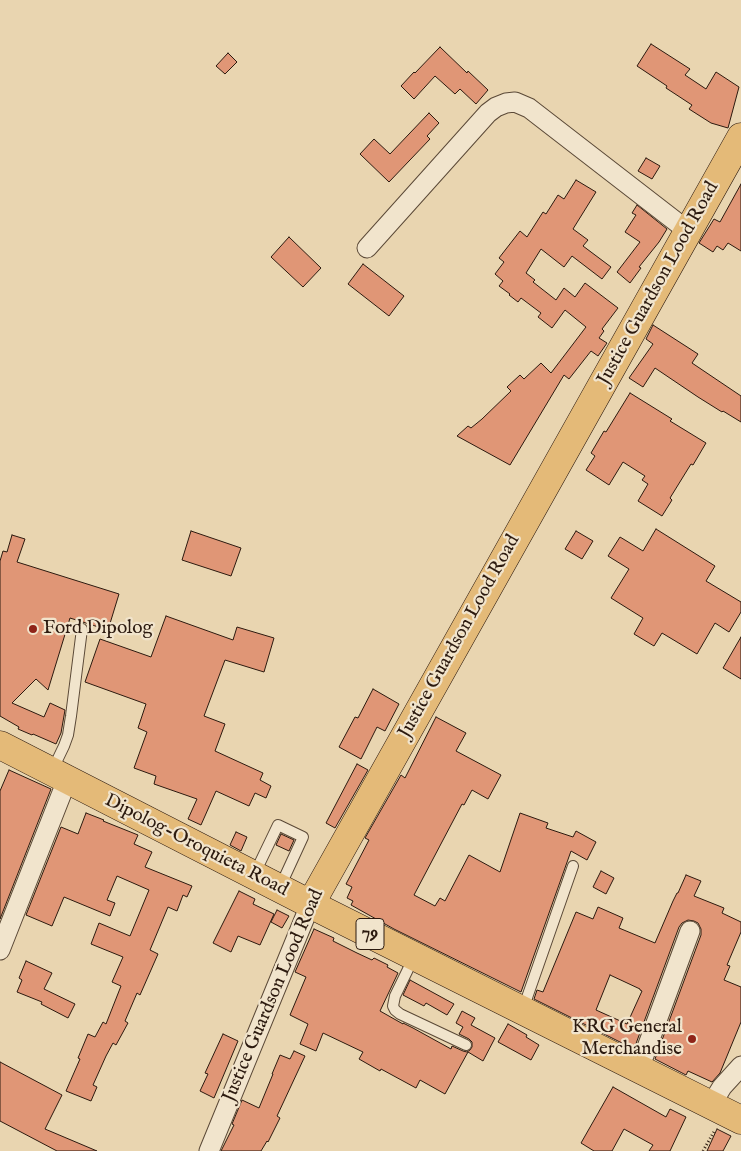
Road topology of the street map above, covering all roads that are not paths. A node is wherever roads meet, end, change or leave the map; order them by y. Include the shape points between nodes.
1 (741, 137) edge
2 (688, 231) junction
3 (367, 248) dead end
4 (82, 629) dead end
5 (0, 745) edge
6 (60, 776) junction
7 (573, 866) dead end
8 (254, 876) junction
9 (279, 888) junction
10 (310, 904) junction
11 (690, 931) dead end
12 (0, 950) edge
13 (414, 956) junction
14 (522, 1011) junction
15 (466, 1046) dead end
16 (741, 1066) edge
17 (639, 1069) junction
18 (711, 1105) junction
19 (741, 1120) edge
20 (209, 1151) edge

1 - 2 main road, Justice Guardson Lood Road
2 - 3 street via 529,108 515,102 496,107 488,113
2 - 10 main road, Justice Guardson Lood Road
4 - 6 lane
5 - 6 main road, Dipolog-Oroquieta Road / 79
6 - 8 main road, Dipolog-Oroquieta Road / 79
6 - 12 street
7 - 14 lane
8 - 9 main road, Dipolog-Oroquieta Road / 79
8 - 9 lane via 278,825 304,838
9 - 10 main road, Dipolog-Oroquieta Road / 79
10 - 13 main road, Dipolog-Oroquieta Road / 79
10 - 20 street, Justice Guardson Lood Road
11 - 17 street
13 - 14 main road, Dipolog-Oroquieta Road / 79
13 - 15 lane via 394,996 395,1010
14 - 17 main road, Dipolog-Oroquieta Road / 79
16 - 18 street
17 - 18 main road, Dipolog-Oroquieta Road / 79
18 - 19 main road, Dipolog-Oroquieta Road / 79

